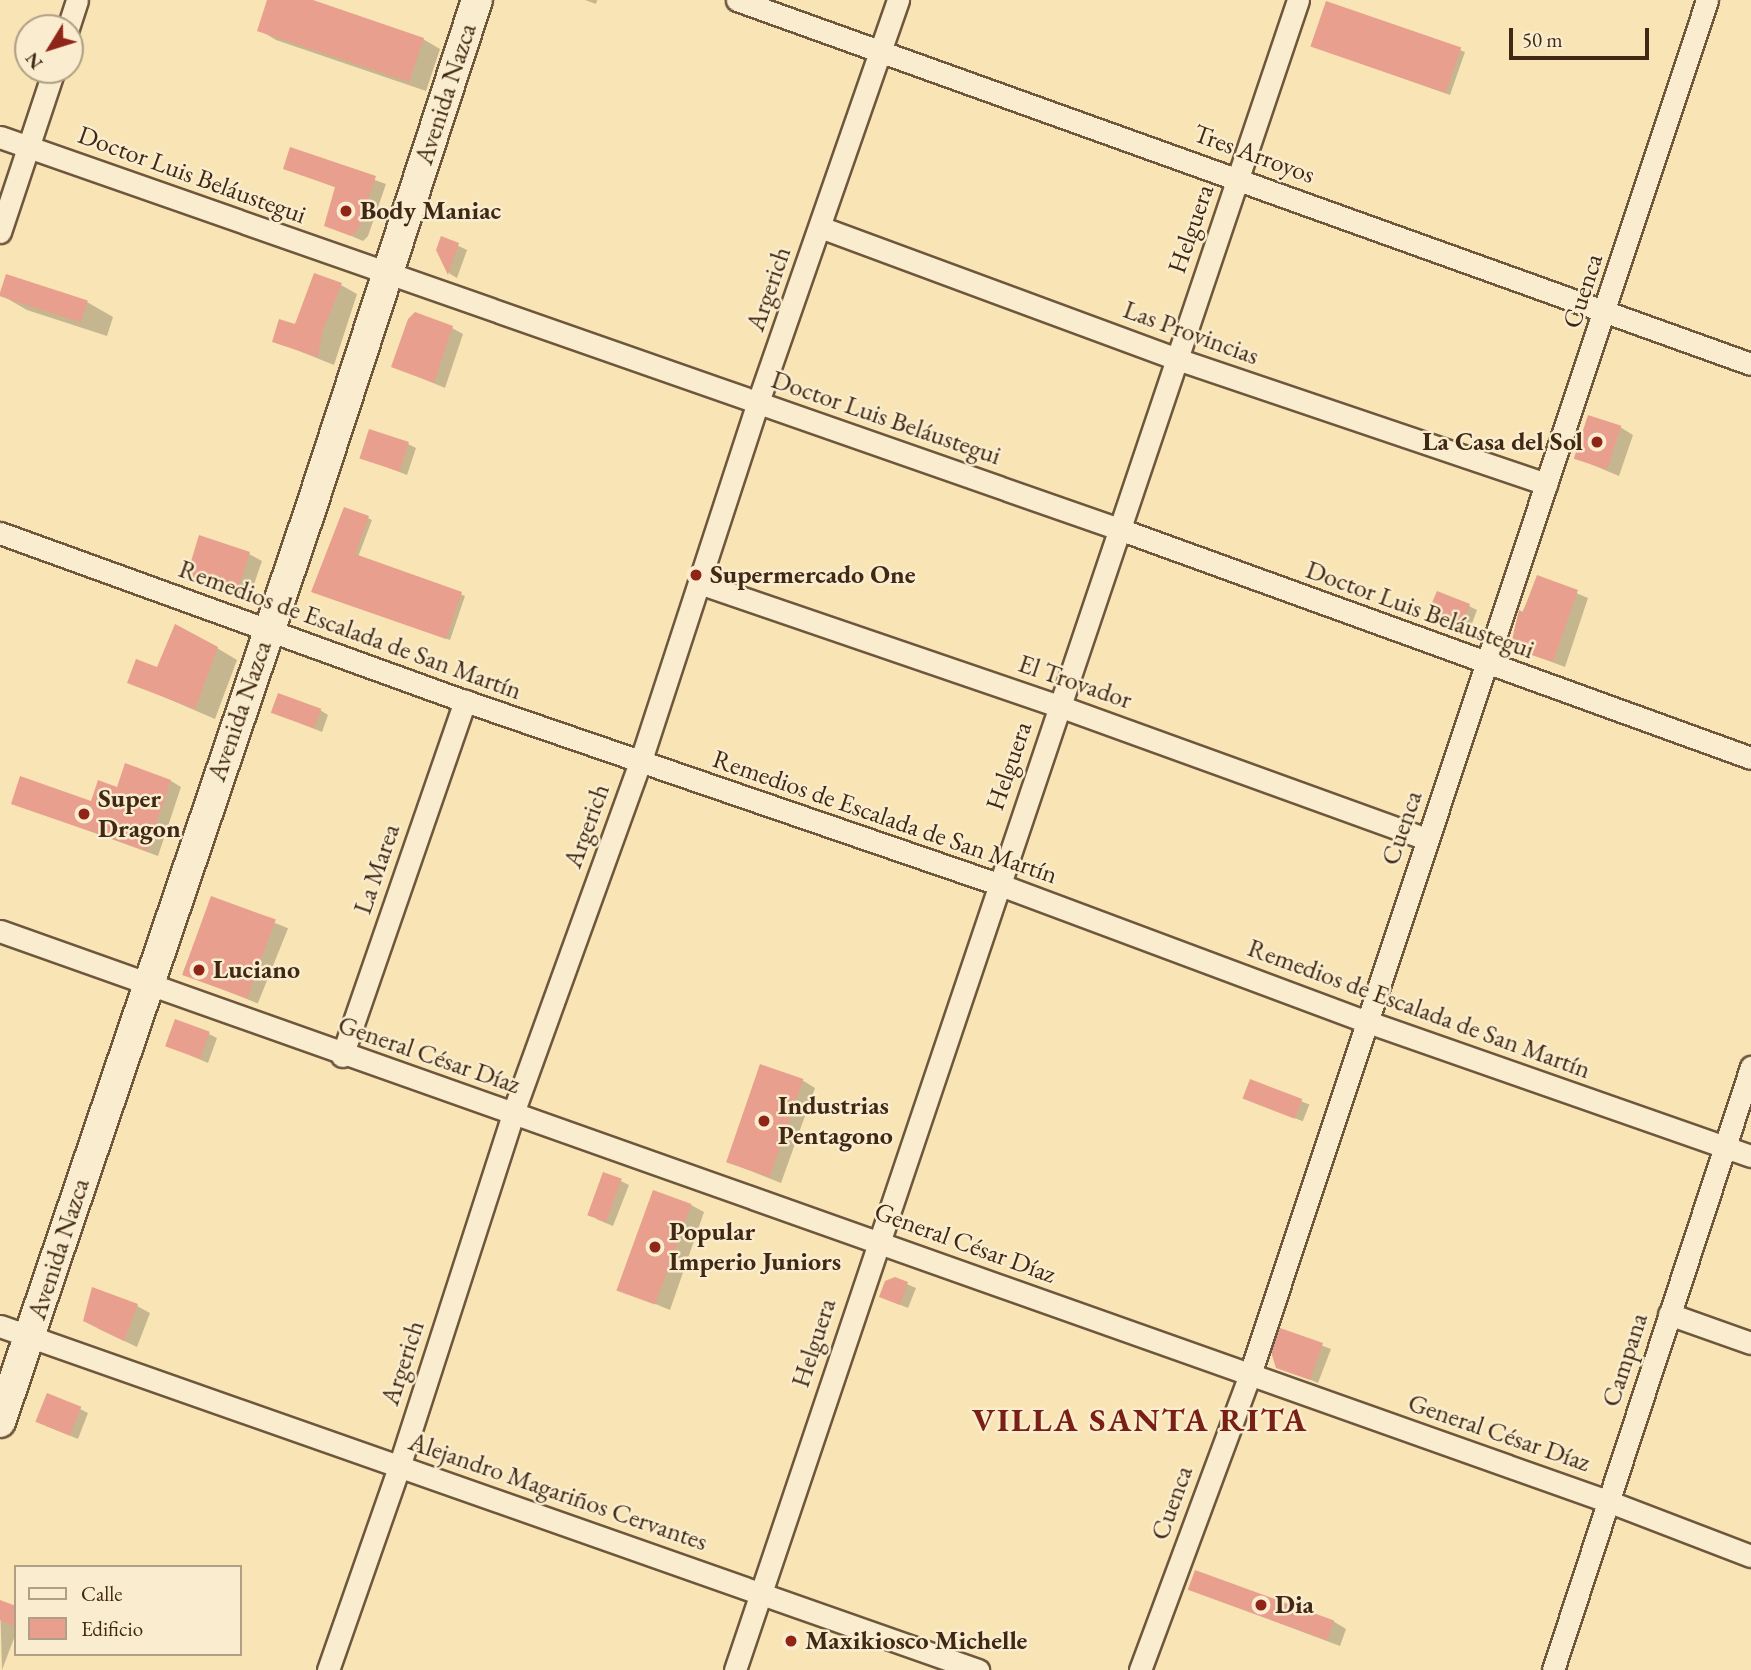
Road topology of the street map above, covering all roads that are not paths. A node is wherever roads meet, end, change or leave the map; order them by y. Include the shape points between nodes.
1 (477, 0) edge
2 (737, 0) edge
3 (898, 0) edge
4 (1298, 0) edge
5 (1707, 0) edge
6 (881, 52) junction
7 (49, 84) edge
8 (0, 137) edge
9 (29, 147) junction
10 (1238, 177) junction
11 (820, 226) junction
12 (0, 232) edge
13 (386, 274) junction
14 (1606, 312) junction
15 (1177, 359) junction
16 (1751, 364) edge
17 (758, 402) junction
18 (1546, 484) junction
19 (1119, 529) junction
20 (0, 533) edge
21 (702, 584) junction
22 (268, 630) junction
23 (1488, 665) junction
24 (465, 701) junction
25 (1059, 706) junction
26 (1751, 758) edge
27 (640, 763) junction
28 (1427, 839) junction
29 (998, 884) junction
30 (0, 931) edge
31 (147, 983) junction
32 (1368, 1022) junction
33 (342, 1056) junction
34 (1751, 1067) edge
35 (513, 1113) junction
36 (1724, 1147) junction
37 (1751, 1157) edge
38 (877, 1241) junction
39 (1669, 1314) junction
40 (0, 1326) edge
41 (30, 1337) junction
42 (1751, 1343) edge
43 (1250, 1374) junction
44 (0, 1422) edge
45 (399, 1467) junction
46 (1610, 1502) junction
47 (1751, 1556) edge
48 (761, 1591) junction
49 (328, 1670) edge
50 (735, 1670) edge
51 (978, 1670) edge
52 (1140, 1670) edge
53 (1553, 1670) edge

1 - 13 main road, Avenida Nazca
2 - 6 street, Tres Arroyos
3 - 6 street, Argerich
4 - 10 street, Helguera
5 - 14 street, Cuenca
6 - 10 street, Tres Arroyos
6 - 11 street, Argerich
7 - 9 street
8 - 9 street, Doctor Luis Beláustegui
9 - 12 street
9 - 13 street, Doctor Luis Beláustegui
10 - 14 street, Tres Arroyos
10 - 15 street, Helguera
11 - 15 street, Las Provincias
11 - 17 street, Argerich
13 - 17 street, Doctor Luis Beláustegui
13 - 22 main road, Avenida Nazca
14 - 16 street, Tres Arroyos
14 - 18 street, Cuenca
15 - 18 street, Las Provincias
15 - 19 street, Helguera
17 - 19 street, Doctor Luis Beláustegui
17 - 21 street, Argerich
18 - 23 street, Cuenca
19 - 23 street, Doctor Luis Beláustegui
19 - 25 street, Helguera
20 - 22 street, Remedios de Escalada de San Martín
21 - 25 street, El Trovador
21 - 27 street, Argerich
22 - 24 street, Remedios de Escalada de San Martín
22 - 31 main road, Avenida Nazca
23 - 26 street, Doctor Luis Beláustegui
23 - 28 street, Cuenca
24 - 27 street, Remedios de Escalada de San Martín
24 - 33 street, La Marea
25 - 28 street, El Trovador
25 - 29 street, Helguera
27 - 29 street, Remedios de Escalada de San Martín
27 - 35 street, Argerich
28 - 32 street, Cuenca
29 - 32 street, Remedios de Escalada de San Martín
29 - 38 street, Helguera
30 - 31 street, General César Díaz
31 - 33 street, General César Díaz
31 - 41 main road, Avenida Nazca
32 - 36 street, Remedios de Escalada de San Martín
32 - 43 street, Cuenca
33 - 35 street, General César Díaz
34 - 36 street, Campana
35 - 38 street, General César Díaz
35 - 45 street, Argerich
36 - 37 street, Remedios de Escalada de San Martín
36 - 39 street, Campana
38 - 43 street, General César Díaz
38 - 48 street, Helguera
39 - 42 street
39 - 46 street, Campana
40 - 41 street, Alejandro Magariños Cervantes
41 - 44 main road, Avenida Nazca
41 - 45 street, Alejandro Magariños Cervantes
43 - 46 street, General César Díaz
43 - 52 street, Cuenca
45 - 48 street, Alejandro Magariños Cervantes
45 - 49 street, Argerich
46 - 47 street, General César Díaz
46 - 53 street, Campana
48 - 50 street, Helguera
48 - 51 street, Alejandro Magariños Cervantes

